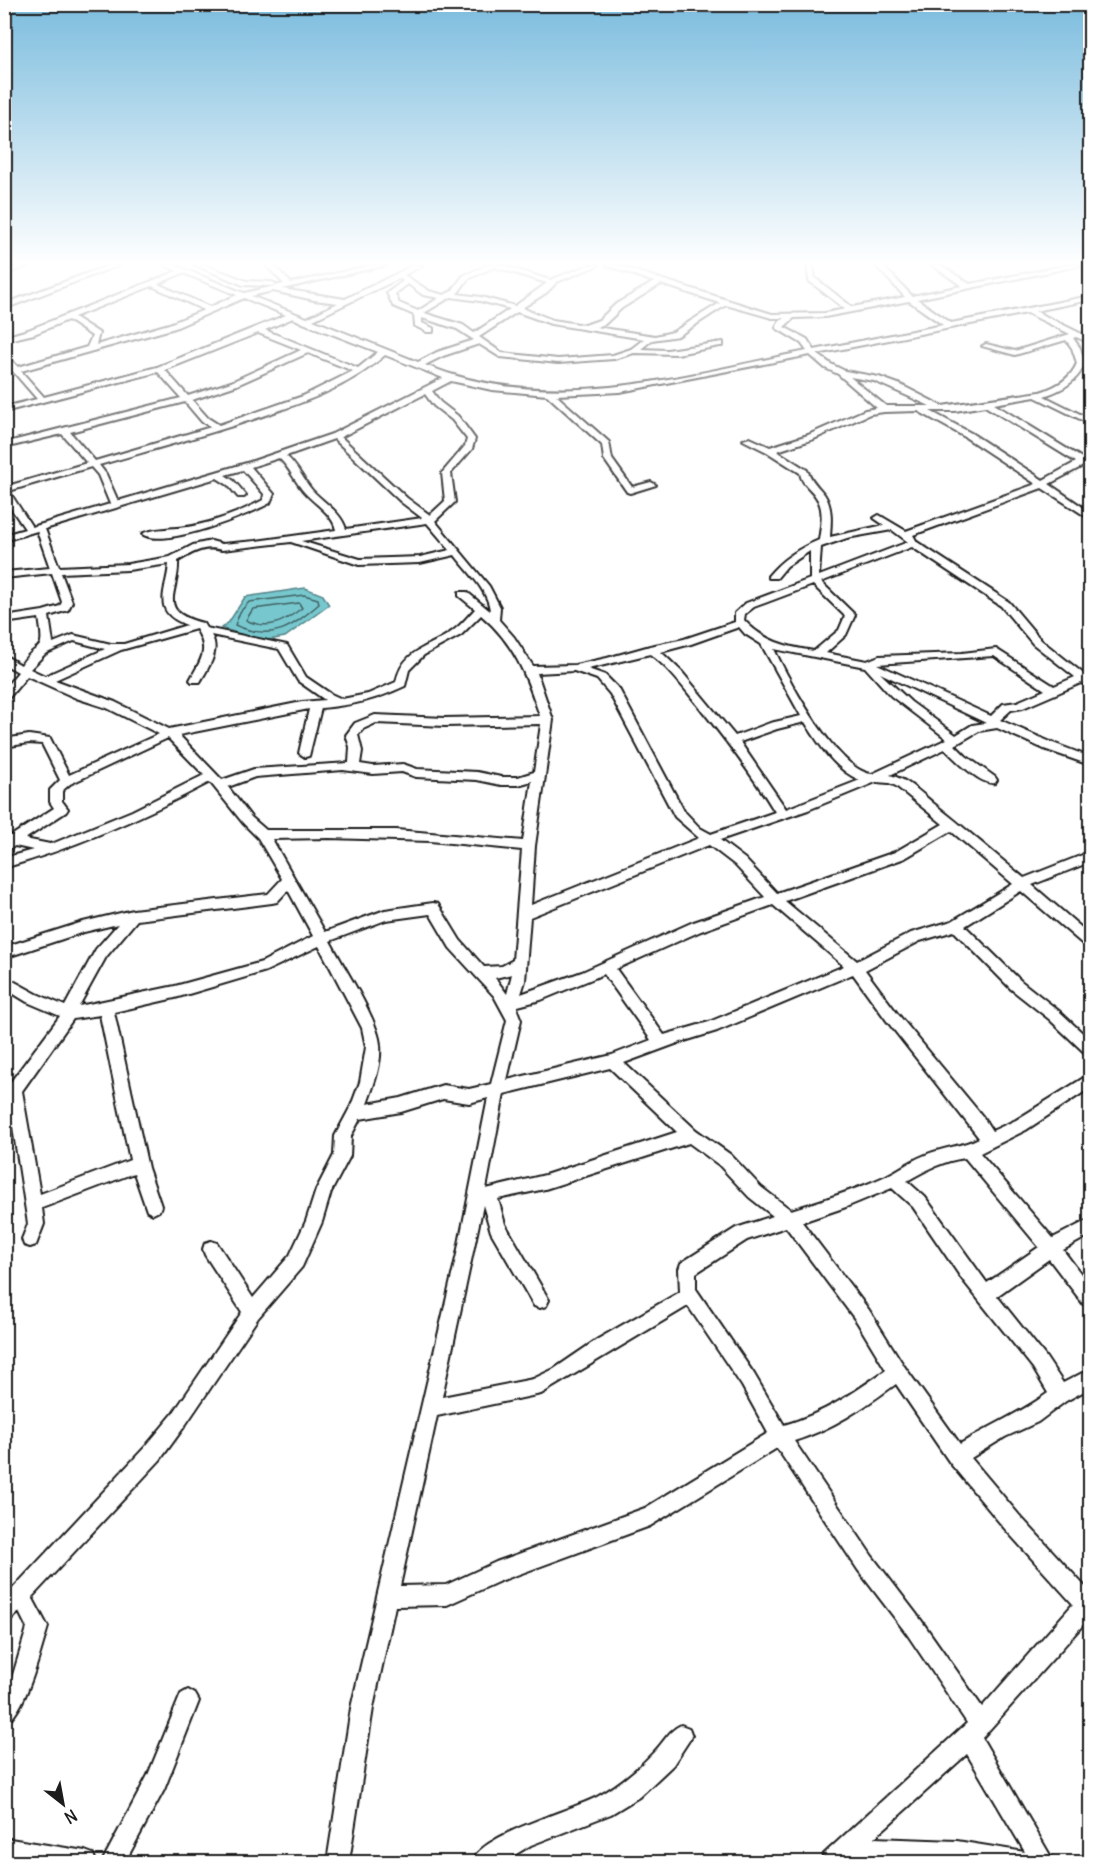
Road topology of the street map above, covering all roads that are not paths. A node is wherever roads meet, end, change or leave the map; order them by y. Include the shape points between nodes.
1 (77, 352) edge
2 (202, 352) edge
3 (304, 352) edge
4 (309, 352) edge
5 (383, 352) joint
6 (444, 352) edge
7 (496, 352) edge
8 (629, 352) edge
9 (641, 352) edge
10 (672, 352) edge
11 (816, 352) edge
12 (1077, 352) edge
13 (812, 353) junction
14 (4, 355) edge
15 (417, 366) junction
16 (18, 369) junction
17 (160, 369) junction
18 (359, 371) junction
19 (839, 371) junction
20 (450, 378) junction
21 (427, 390) junction
22 (551, 395) junction
23 (1036, 395) junction
24 (187, 398) junction
25 (42, 400) junction
26 (986, 403) junction
27 (941, 408) junction
28 (919, 409) junction
29 (4, 410) edge
30 (884, 410) junction
31 (1090, 422) edge
32 (218, 428) junction
33 (64, 431) junction
34 (335, 436) junction
35 (747, 440) dead end
36 (4, 446) edge
37 (770, 450) junction
38 (280, 454) junction
39 (93, 464) junction
40 (1087, 464) edge
41 (245, 466) junction
42 (218, 474) junction
43 (651, 485) dead end
44 (1041, 485) junction
45 (4, 490) edge
46 (241, 495) dead end
47 (115, 504) junction
48 (1090, 516) edge
49 (879, 518) dead end
50 (430, 520) junction
51 (894, 527) junction
52 (35, 529) junction
53 (342, 533) junction
54 (147, 534) dead end
55 (4, 538) edge
56 (909, 539) junction
57 (291, 540) junction
58 (820, 544) junction
59 (457, 552) junction
60 (173, 560) junction
61 (57, 570) junction
62 (4, 575) edge
63 (774, 576) dead end
64 (814, 580) junction
65 (463, 594) dead end
66 (480, 610) junction
67 (44, 614) junction
68 (4, 620) edge
69 (494, 620) junction
70 (741, 623) junction
71 (201, 627) junction
72 (766, 643) junction
73 (119, 647) junction
74 (650, 649) junction
75 (42, 651) junction
76 (816, 655) junction
77 (4, 658) edge
78 (607, 662) junction
79 (868, 664) junction
80 (575, 668) junction
81 (25, 670) junction
82 (530, 670) junction
83 (602, 677) junction
84 (47, 679) junction
85 (196, 681) dead end
86 (1087, 681) edge
87 (1053, 690) junction
88 (4, 696) edge
89 (342, 701) junction
90 (316, 704) junction
91 (808, 718) junction
92 (547, 720) junction
93 (996, 723) junction
94 (359, 726) junction
95 (170, 734) junction
96 (732, 741) junction
97 (951, 742) junction
98 (4, 743) edge
99 (305, 753) dead end
100 (1090, 760) edge
101 (353, 767) junction
102 (540, 774) junction
103 (876, 777) junction
104 (991, 780) dead end
105 (66, 781) junction
106 (215, 781) junction
107 (782, 813) junction
108 (953, 824) junction
109 (263, 835) junction
110 (710, 839) junction
111 (7, 843) edge
112 (529, 846) junction
113 (55, 849) junction
114 (1090, 857) edge
115 (4, 863) edge
116 (288, 881) junction
117 (1022, 884) junction
118 (776, 900) junction
119 (525, 914) junction
120 (134, 915) junction
121 (956, 925) junction
122 (322, 938) junction
123 (1090, 942) edge
124 (4, 953) edge
125 (520, 962) junction
126 (606, 967) junction
127 (856, 968) junction
128 (481, 972) junction
129 (4, 981) edge
130 (511, 1006) junction
131 (106, 1009) junction
132 (70, 1012) junction
133 (661, 1043) junction
134 (1090, 1049) edge
135 (613, 1061) junction
136 (1090, 1080) edge
137 (497, 1089) junction
138 (14, 1090) junction
139 (4, 1104) edge
140 (355, 1113) junction
141 (691, 1135) junction
142 (989, 1140) junction
143 (969, 1151) junction
144 (139, 1164) junction
145 (894, 1180) junction
146 (482, 1198) junction
147 (33, 1204) junction
148 (153, 1206) dead end
149 (791, 1220) junction
150 (1090, 1227) edge
151 (30, 1239) dead end
152 (1051, 1248) junction
153 (211, 1249) dead end
154 (985, 1294) junction
155 (690, 1296) junction
156 (1090, 1299) edge
157 (540, 1300) dead end
158 (252, 1312) junction
159 (898, 1372) junction
160 (1090, 1378) edge
161 (1060, 1395) junction
162 (430, 1408) junction
163 (780, 1436) junction
164 (957, 1456) junction
165 (20, 1595) junction
166 (387, 1596) junction
167 (1089, 1604) edge
168 (4, 1613) edge
169 (188, 1701) dead end
170 (4, 1714) edge
171 (975, 1731) junction
172 (681, 1736) dead end
173 (4, 1849) edge
174 (840, 1856) edge
175 (85, 1863) edge
176 (113, 1863) edge
177 (338, 1863) edge
178 (483, 1863) edge
179 (1021, 1863) edge
180 (1043, 1863) edge

1 - 16 street
2 - 17 street
3 - 24 street via 254,375
4 - 18 street
5 - 15 street
5 - 18 street
6 - 15 street
7 - 8 street via 558,361 592,360
9 - 10 street
11 - 13 street
12 - 23 street via 1081,371 1054,390
13 - 19 street
13 - 22 street via 620,390
14 - 16 street
15 - 20 street
16 - 25 street
17 - 24 street
17 - 25 street
18 - 32 street via 297,401
19 - 27 street via 876,379
19 - 30 street
20 - 21 street
20 - 22 street via 512,392
21 - 34 street
21 - 50 street via 471,439 469,447 446,473 450,502
22 - 43 street via 606,444 608,459 630,490
23 - 26 street
23 - 31 street
24 - 32 street via 205,420
24 - 33 street
25 - 29 street
26 - 27 street
26 - 40 street
27 - 28 street
28 - 30 street
28 - 44 street via 968,435
30 - 37 street via 859,415
32 - 39 street
33 - 36 street
33 - 39 street
34 - 38 street
34 - 50 street
35 - 37 street
37 - 58 street via 804,472 806,483 820,493 827,514
38 - 41 street
38 - 53 street via 309,492 339,521
39 - 45 street
39 - 47 street via 102,474
40 - 44 street
41 - 42 street
41 - 54 street via 269,494 267,501 201,526 168,534
42 - 46 street
42 - 47 street
44 - 48 street
44 - 56 street
45 - 52 street
47 - 52 street
49 - 51 street
50 - 53 street
50 - 59 street
51 - 56 street
51 - 58 street
52 - 55 street
52 - 61 street
53 - 57 street
56 - 64 street via 885,555
56 - 86 street via 1005,604 1037,642
57 - 59 street via 358,562 420,560
57 - 60 street via 222,547 203,545
58 - 63 street via 785,562
58 - 64 street
59 - 69 street via 484,586 495,607
60 - 61 street via 128,567
60 - 71 street via 175,570 167,590 168,606 188,623
61 - 62 street
61 - 67 street via 67,602 64,608
64 - 70 street via 750,605 740,613
64 - 76 street via 823,594 850,615 843,631
65 - 66 street
66 - 69 street
66 - 89 street via 457,633 420,653 404,669 401,684 372,697
67 - 68 street
67 - 75 street via 48,639
69 - 82 street
70 - 72 street
70 - 74 street via 687,642
71 - 73 street
71 - 85 street via 210,652
71 - 89 street via 283,647 302,679 327,697
72 - 76 street
72 - 91 street
73 - 75 street via 72,638
73 - 84 street
74 - 78 street
74 - 96 street via 687,684
75 - 81 street
76 - 79 street
77 - 81 street
78 - 80 street
78 - 83 street
79 - 87 street via 879,659 996,652
79 - 93 street
79 - 97 street via 872,673
80 - 82 street
80 - 83 street
81 - 84 street
81 - 88 street
82 - 92 street
83 - 110 street via 615,692 679,814
84 - 95 street
86 - 87 street
87 - 93 street via 1007,707
89 - 90 street
89 - 94 street
90 - 95 street
90 - 99 street
91 - 96 street
91 - 103 street via 843,762 861,776
92 - 94 street via 375,719
92 - 102 street
93 - 97 street via 976,728
93 - 100 street
94 - 101 street via 352,735 357,746
95 - 105 street
95 - 106 street
96 - 107 street
97 - 103 street
97 - 104 street via 962,759
98 - 105 street via 46,741
101 - 102 street via 403,768 416,773 501,781 518,781
101 - 106 street via 254,773
102 - 112 street
103 - 107 street
103 - 108 street via 897,781
105 - 111 street via 56,790 56,802 62,809
106 - 109 street
106 - 113 street
107 - 110 street
108 - 117 street
108 - 118 street via 900,855
109 - 112 street via 366,835
109 - 116 street
110 - 118 street via 740,862
110 - 119 street
111 - 113 street
112 - 119 street
113 - 115 street
114 - 117 street
116 - 120 street via 272,898
116 - 122 street
117 - 121 street
117 - 123 street
118 - 126 street via 696,927
118 - 127 street
119 - 125 street
120 - 124 street
120 - 132 street via 100,953
121 - 127 street via 916,937
121 - 134 street via 1016,985
122 - 128 street via 385,915 432,908 454,944
122 - 131 street via 266,966
122 - 140 street via 372,1038 367,1082
125 - 128 street via 497,974
125 - 130 street
126 - 130 street
126 - 133 street
127 - 133 street via 712,1027
127 - 142 street
128 - 130 street
129 - 132 street via 32,998
130 - 137 street via 514,1020
131 - 132 street
131 - 144 street
132 - 138 street
133 - 135 street
135 - 137 street
135 - 141 street
136 - 142 street via 1021,1125
137 - 140 street via 470,1096 443,1092
137 - 146 street
138 - 139 street
138 - 147 street
140 - 158 street via 343,1136 342,1156 324,1190 300,1254
141 - 146 street via 546,1182
141 - 149 street
142 - 143 street
143 - 145 street via 927,1161
143 - 152 street
144 - 147 street
144 - 148 street
145 - 149 street
145 - 154 street via 919,1202
146 - 157 street
146 - 162 street via 465,1254
147 - 151 street via 36,1224
149 - 155 street via 742,1234 687,1269
149 - 159 street via 863,1316
150 - 152 street
152 - 154 street
152 - 156 street
153 - 158 street
154 - 161 street
155 - 162 street via 535,1388
155 - 163 street via 748,1380
158 - 165 street via 153,1453
159 - 163 street via 846,1409 815,1425
159 - 164 street
160 - 161 street
161 - 164 street via 1032,1416
162 - 166 street
163 - 166 street via 650,1516 496,1572 447,1595
163 - 171 street via 865,1563 914,1627
164 - 167 street
165 - 168 street
165 - 170 street via 38,1627 21,1682
166 - 177 street via 362,1708
167 - 171 street
169 - 176 street via 156,1782
171 - 174 street
171 - 180 street
172 - 178 street via 631,1789 603,1806 524,1837
173 - 175 street
174 - 179 street via 923,1849

